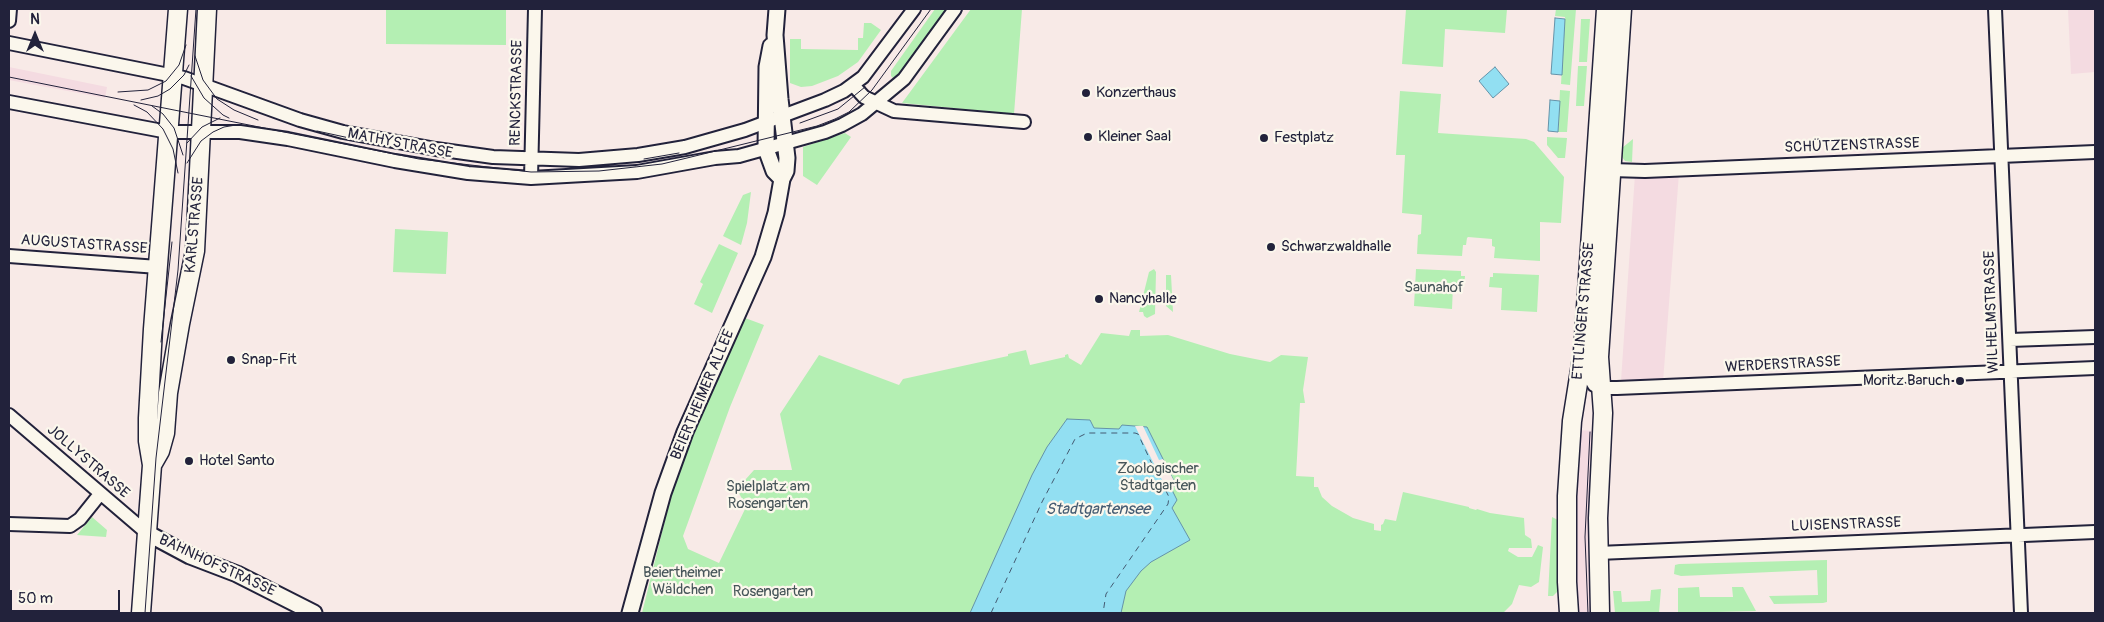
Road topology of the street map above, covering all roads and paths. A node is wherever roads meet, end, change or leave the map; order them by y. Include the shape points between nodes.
1 (10, 9) edge
2 (178, 9) edge
3 (207, 9) edge
4 (535, 9) edge
5 (777, 9) edge
6 (914, 9) edge
7 (955, 9) edge
8 (1606, 9) edge
9 (1622, 9) edge
10 (1995, 9) edge
11 (9, 21) edge
12 (9, 43) edge
13 (172, 75) junction
14 (203, 85) junction
15 (853, 85) junction
16 (9, 102) edge
17 (876, 104) junction
18 (1024, 122) dead end
19 (775, 131) junction
20 (168, 132) junction
21 (202, 132) junction
22 (2095, 152) edge
23 (2002, 156) junction
24 (531, 160) junction
25 (1611, 170) junction
26 (532, 178) junction
27 (782, 179) junction
28 (9, 256) edge
29 (158, 267) junction
30 (2095, 337) edge
31 (2010, 340) junction
32 (1583, 352) junction
33 (2095, 368) edge
34 (2010, 371) junction
35 (1601, 388) junction
36 (1574, 410) junction
37 (1603, 413) junction
38 (9, 415) edge
39 (152, 465) junction
40 (100, 494) junction
41 (9, 524) edge
42 (2095, 532) edge
43 (147, 533) junction
44 (2016, 535) junction
45 (1598, 553) junction
46 (142, 613) edge
47 (314, 613) edge
48 (630, 613) edge
49 (1569, 613) edge
50 (1600, 613) edge
51 (2020, 613) edge

1 - 11 street
2 - 13 main road, KARLSTRASSE
3 - 14 main road, KARLSTRASSE
4 - 24 street, RENCKSTRASSE
5 - 19 street
6 - 15 street via 871,68
7 - 17 street via 904,79
8 - 32 main road, ETTLINGER STRASSE
9 - 25 main road, ETTLINGER STRASSE
10 - 23 street, WILHELMSTRASSE
12 - 13 street, MATHYSTRASSE
13 - 14 street, MATHYSTRASSE
13 - 20 main road, KARLSTRASSE
14 - 21 main road, KARLSTRASSE
14 - 24 street, MATHYSTRASSE via 343,132 436,149
15 - 17 street
15 - 19 street via 805,109
16 - 20 street, MATHYSTRASSE
17 - 18 street via 908,114
17 - 19 street via 825,132
19 - 24 street, MATHYSTRASSE via 638,155
19 - 26 street, MATHYSTRASSE via 739,156 637,172
19 - 27 street, BEIERTHEIMER ALLEE via 786,171
19 - 27 street via 774,171
20 - 21 street, MATHYSTRASSE
20 - 29 main road, KARLSTRASSE
21 - 26 street, MATHYSTRASSE via 240,132 468,173
21 - 39 main road, KARLSTRASSE via 195,251 168,393 166,433
22 - 23 street, SCHÜTZENSTRASSE
23 - 25 street, SCHÜTZENSTRASSE
23 - 31 street, WILHELMSTRASSE
24 - 26 street, RENCKSTRASSE
25 - 35 main road, ETTLINGER STRASSE via 1599,357
27 - 48 street, BEIERTHEIMER ALLEE via 763,257 685,432 663,493
28 - 29 street, AUGUSTASTRASSE
29 - 39 main road, KARLSTRASSE via 148,418
30 - 31 street
31 - 34 street, WILHELMSTRASSE
32 - 35 street via 1590,366 1591,380
32 - 36 main road, ETTLINGER STRASSE
33 - 34 street, WERDERSTRASSE
34 - 35 street, WERDERSTRASSE
34 - 44 street, WILHELMSTRASSE
35 - 37 main road, ETTLINGER STRASSE
36 - 37 main road via 1589,404
36 - 49 main road, ETTLINGER STRASSE via 1567,508
37 - 45 main road, ETTLINGER STRASSE
38 - 40 street, JOLLYSTRASSE
39 - 43 main road, KARLSTRASSE
40 - 41 street via 80,519 70,526
40 - 43 street, JOLLYSTRASSE
42 - 44 street, LUISENSTRASSE
43 - 46 main road, KARLSTRASSE
43 - 47 street, BAHNHOFSTRASSE
44 - 45 street, LUISENSTRASSE
44 - 51 street, WILHELMSTRASSE
45 - 50 main road, ETTLINGER STRASSE

